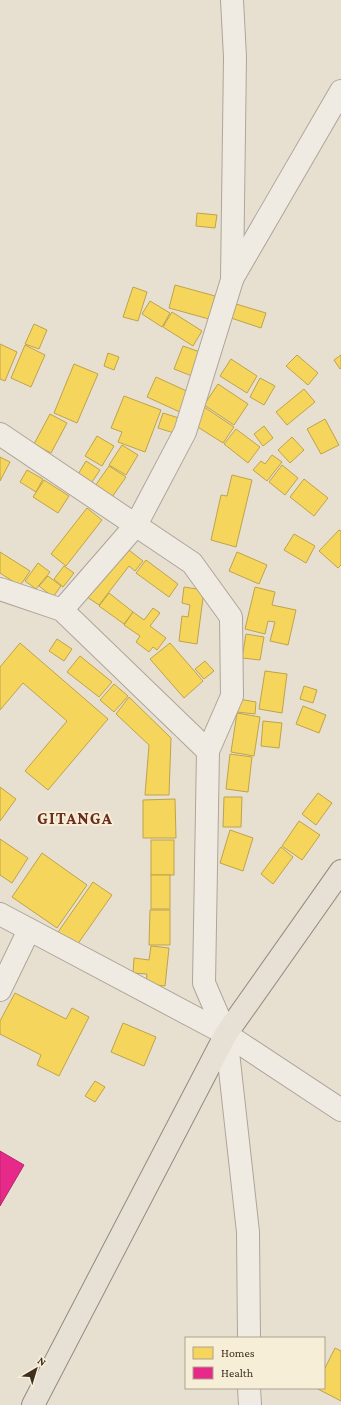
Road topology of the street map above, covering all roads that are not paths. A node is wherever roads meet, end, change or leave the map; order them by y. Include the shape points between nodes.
1 (232, 0) edge
2 (341, 91) edge
3 (232, 280) junction
4 (0, 434) edge
5 (136, 525) junction
6 (0, 589) edge
7 (62, 610) junction
8 (208, 751) junction
9 (341, 871) edge
10 (0, 914) edge
11 (29, 930) junction
12 (0, 990) edge
13 (226, 1034) junction
14 (341, 1110) edge
15 (249, 1337) edge
16 (249, 1389) edge
17 (33, 1405) edge
18 (250, 1405) edge

1 - 3 street via 235,57
2 - 3 street
3 - 5 street via 185,432
4 - 5 street
5 - 7 street
5 - 8 street via 192,563 231,617 232,696
6 - 7 street
7 - 8 street
8 - 13 street via 204,983
9 - 13 main road
10 - 11 street
11 - 12 street
11 - 13 street
13 - 14 street
13 - 15 street via 248,1232
13 - 17 main road
16 - 18 street

